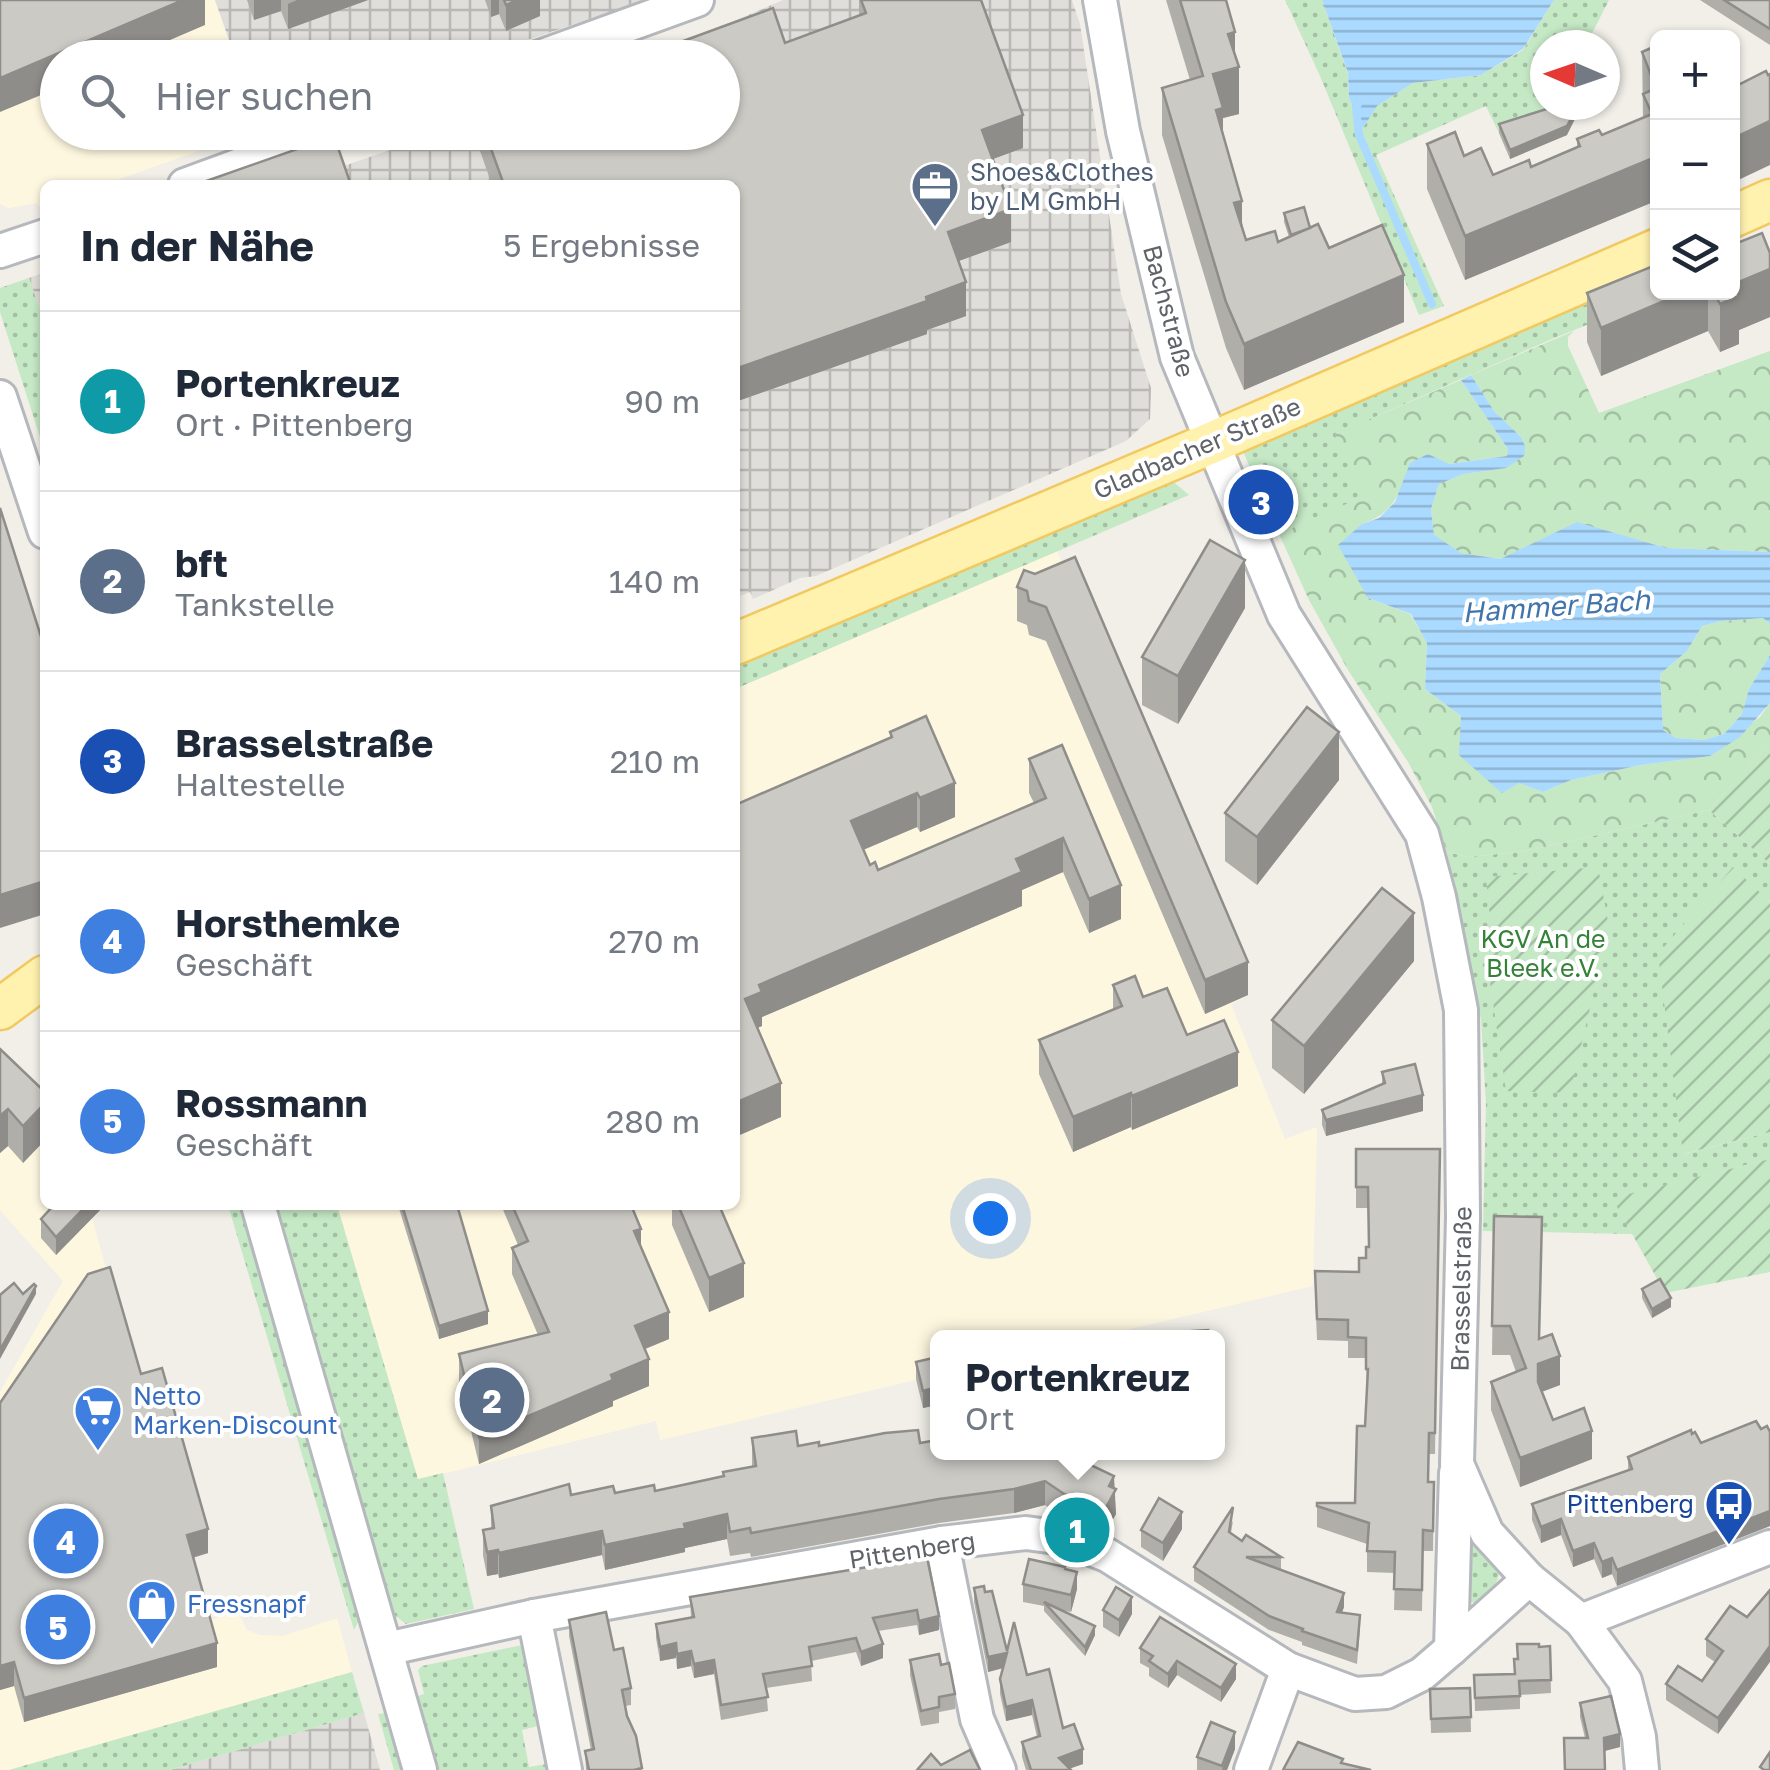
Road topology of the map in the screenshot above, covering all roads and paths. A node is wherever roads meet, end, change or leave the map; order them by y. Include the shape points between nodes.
1 (696, 0) edge
2 (1100, 0) edge
3 (586, 40) edge
4 (280, 150) edge
5 (198, 180) edge
6 (1770, 200) edge
7 (1740, 213) edge
8 (40, 238) edge
9 (0, 251) edge
10 (1650, 253) edge
11 (0, 397) edge
12 (1211, 444) junction
13 (40, 517) edge
14 (740, 642) edge
15 (40, 980) edge
16 (0, 1010) edge
17 (259, 1210) edge
18 (1457, 1464) junction
19 (942, 1543) junction
20 (1770, 1547) edge
21 (1529, 1579) junction
22 (534, 1616) junction
23 (1582, 1620) junction
24 (386, 1649) junction
25 (1451, 1649) junction
26 (1288, 1669) junction
27 (420, 1770) edge
28 (565, 1770) edge
29 (999, 1770) edge
30 (1251, 1770) edge
31 (1642, 1770) edge

1 - 3 street
2 - 12 street, Bachstraße via 1177,357
4 - 5 street
6 - 7 main road
8 - 9 street
10 - 12 main road, Gladbacher Straße
11 - 13 street
12 - 14 main road, Gladbacher Straße
12 - 18 street, Brasselstraße via 1284,615 1422,834 1439,897 1462,1010
15 - 16 main road
17 - 24 street
18 - 21 street, Brasselstraße via 1487,1533
18 - 25 street
19 - 22 street, Pittenberg
19 - 26 street, Pittenberg via 1026,1533 1063,1538 1106,1555
19 - 29 street via 977,1720
20 - 23 street
21 - 23 street, Brasselstraße
21 - 25 street, Pittenberg
22 - 24 street, Pittenberg
22 - 28 street
23 - 31 street, Brasselstraße via 1625,1681
24 - 27 street
25 - 26 street, Pittenberg via 1386,1692 1355,1694
26 - 30 street

